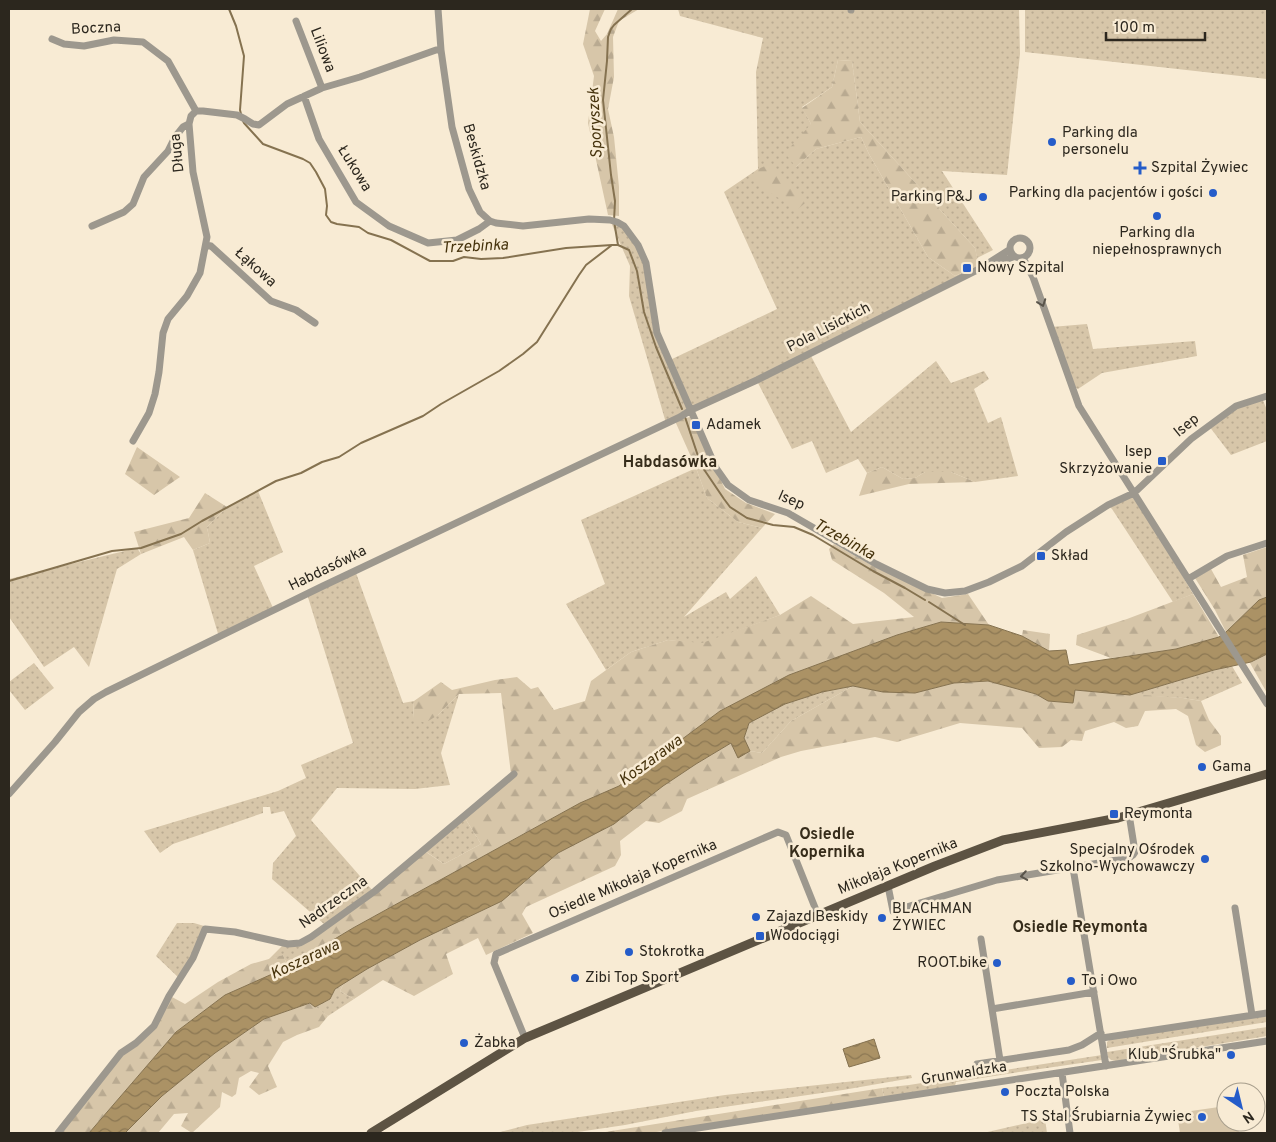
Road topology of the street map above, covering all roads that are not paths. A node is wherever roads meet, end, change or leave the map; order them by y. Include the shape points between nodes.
1 (438, 9) edge
2 (296, 21) dead end
3 (52, 39) dead end
4 (441, 50) junction
5 (322, 88) junction
6 (304, 96) junction
7 (196, 111) junction
8 (189, 124) junction
9 (490, 221) junction
10 (92, 226) dead end
11 (206, 245) junction
12 (1011, 253) junction
13 (1023, 258) junction
14 (315, 323) dead end
15 (1267, 396) edge
16 (691, 410) junction
17 (133, 441) dead end
18 (1134, 493) junction
19 (1267, 543) edge
20 (1188, 579) junction
21 (1267, 704) edge
22 (514, 774) dead end
23 (1267, 774) edge
24 (9, 794) edge
25 (1129, 814) junction
26 (1073, 868) junction
27 (888, 886) junction
28 (1235, 908) dead end
29 (818, 915) junction
30 (981, 940) dead end
31 (1094, 992) junction
32 (992, 1009) junction
33 (1267, 1013) edge
34 (1252, 1015) junction
35 (1101, 1036) junction
36 (525, 1038) junction
37 (1267, 1041) edge
38 (1000, 1060) junction
39 (976, 1064) dead end
40 (1106, 1066) junction
41 (1062, 1073) junction
42 (58, 1133) edge
43 (371, 1133) edge
44 (665, 1133) edge
45 (1070, 1133) edge

1 - 4 street, Beskidzka
2 - 5 street, Liliowa
3 - 7 street, Boczna via 84,46 114,40 143,42 168,61
4 - 5 street
4 - 9 street, Beskidzka via 452,127 469,189 480,212
5 - 6 street
6 - 7 street via 259,125 237,116
6 - 9 street, Łukowa via 319,139 356,202 389,226 428,243 458,240
7 - 8 street, Długa
8 - 10 street via 183,127 168,151 144,177 133,204 124,212
8 - 11 street, Długa via 193,172
9 - 16 street, Isep via 523,226 589,219 614,221 624,226 646,263 657,333
11 - 14 street, Łąkowa via 271,301 296,310
11 - 17 street, Długa via 200,273 168,319 163,332 155,394
12 - 13 street
12 - 13 street via 1009,246 1012,241 1025,240 1030,248
12 - 16 street, Pola Lisickich
13 -> 18 street via 1033,277 1079,406
15 - 18 street, Isep via 1236,406 1191,439
16 - 18 street, Isep via 716,468 728,485 749,500 801,519 876,564 927,589 945,593 966,591 1022,566 1066,532 1108,505
16 - 24 street, Habdasówka via 106,692 79,712
18 - 20 street
19 - 20 street via 1227,556
20 - 21 street
22 - 42 street, Nadrzeczna via 375,892 300,943 288,944 206,929 154,1026 122,1053
23 - 25 main road, Mikołaja Kopernika
25 - 26 street via 1133,855
25 - 27 main road, Mikołaja Kopernika via 1003,840
26 -> 27 street via 997,880 893,911
26 - 31 street
27 - 29 main road, Mikołaja Kopernika
28 - 34 street
29 - 36 main road, Mikołaja Kopernika
29 - 36 street, Osiedle Mikołaja Kopernika via 786,835 778,832 496,954 494,963
30 - 32 street
31 - 32 street
31 - 35 street
32 - 38 street
33 - 34 street
34 - 35 street
35 - 38 street via 1068,1050
35 - 40 street
36 - 43 main road, Mikołaja Kopernika
37 - 40 street, Grunwaldzka
38 - 39 street
40 - 41 street, Grunwaldzka
41 - 44 street, Grunwaldzka
41 - 45 street

